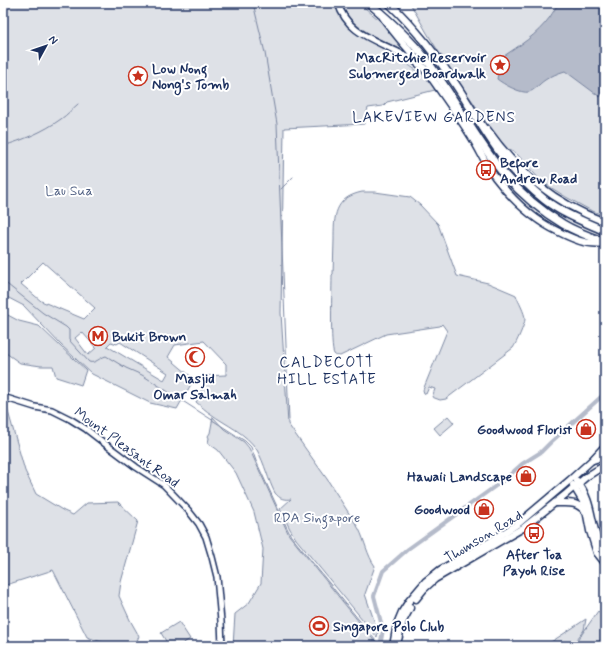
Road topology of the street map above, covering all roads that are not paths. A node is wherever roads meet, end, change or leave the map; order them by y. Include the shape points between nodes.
1 (338, 3) edge
2 (369, 3) edge
3 (389, 3) edge
4 (393, 3) edge
5 (379, 12) junction
6 (404, 18) junction
7 (425, 69) junction
8 (458, 87) junction
9 (605, 222) edge
10 (605, 231) edge
11 (605, 243) edge
12 (3, 397) edge
13 (605, 446) edge
14 (605, 456) edge
15 (592, 460) junction
16 (605, 465) edge
17 (571, 479) junction
18 (576, 485) junction
19 (555, 503) junction
20 (587, 513) junction
21 (605, 555) edge
22 (605, 563) edge
23 (222, 646) edge
24 (393, 646) edge
25 (397, 646) edge

1 - 7 street via 344,17 358,32 402,54
2 - 5 highway
3 - 6 highway
4 - 6 street
5 - 7 main road
5 - 11 highway via 416,48 504,174 549,214
6 - 8 highway via 429,46
7 - 11 main road via 467,129 495,177 521,207 568,237 583,242
8 - 9 main road via 489,131 524,173 536,184 576,210
8 - 10 highway via 510,167 546,201 569,215
12 - 23 street, Mount Pleasant Road via 52,410 70,419 164,485 188,510 206,537 217,576
13 - 15 main road, Thomson Road
14 - 15 main road, Thomson Road
15 - 17 main road, Thomson Road
16 - 18 main road, Thomson Road
17 - 18 main road
17 - 24 main road, Thomson Road via 519,522 426,581 402,612
18 - 19 main road, Thomson Road
18 - 20 main road
18 - 21 main road via 588,502 599,543
19 - 20 main road via 572,503
19 - 25 main road, Thomson Road via 523,528 429,584 406,614
20 - 22 main road via 592,540 597,553

